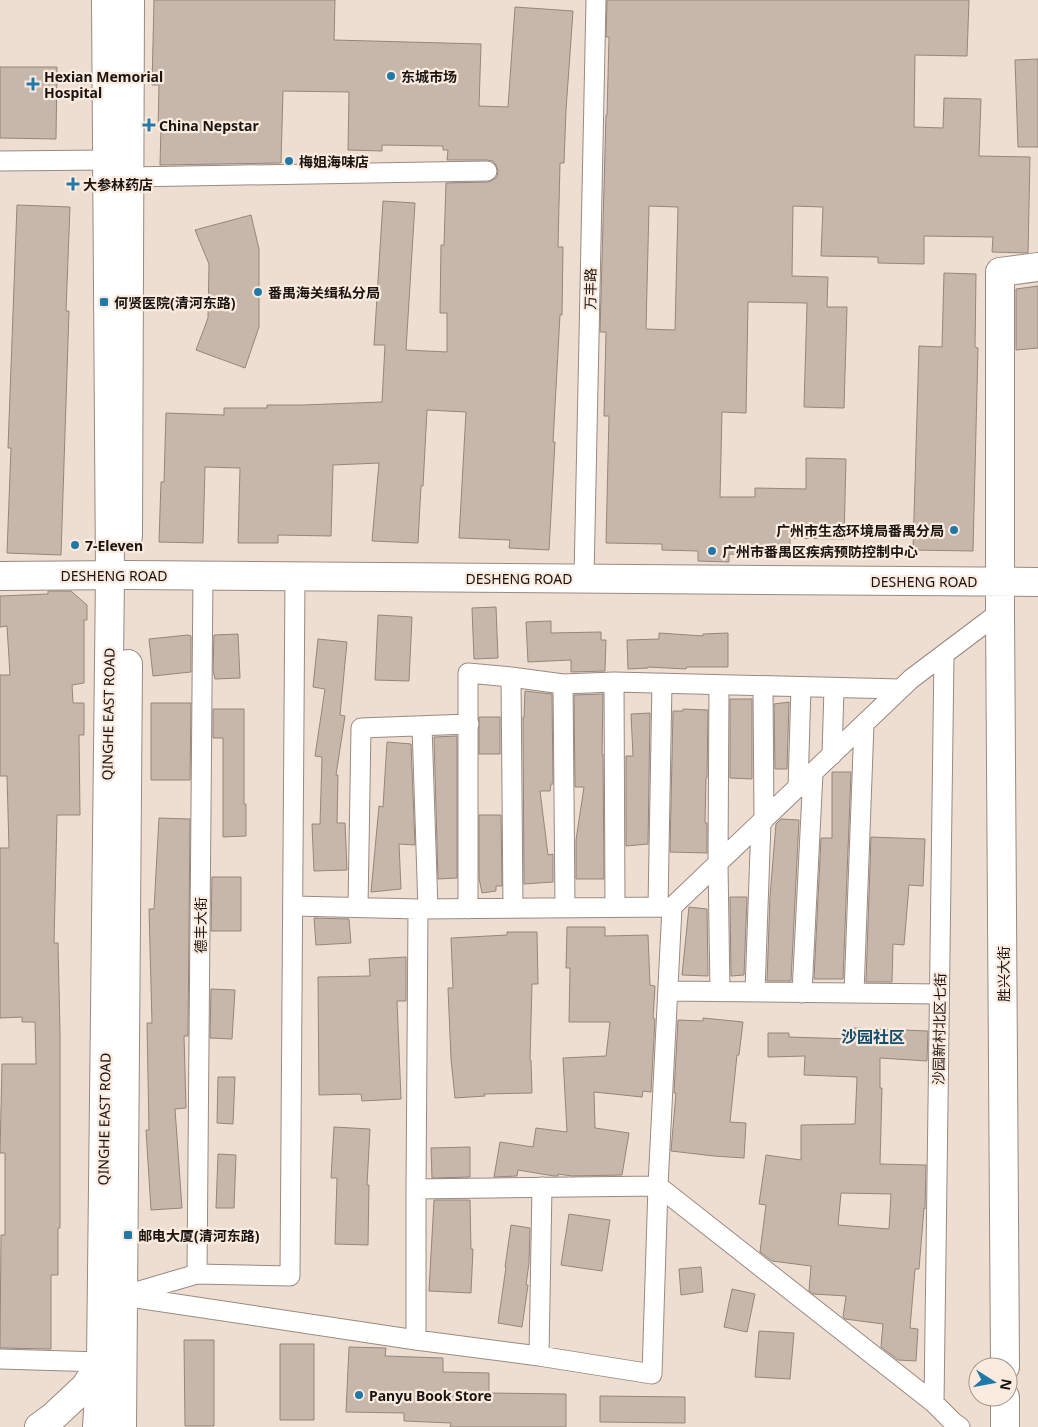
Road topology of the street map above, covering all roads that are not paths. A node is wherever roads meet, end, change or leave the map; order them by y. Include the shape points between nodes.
1 (106, 0) edge
2 (130, 0) edge
3 (596, 0) edge
4 (107, 160) junction
5 (0, 161) edge
6 (487, 171) dead end
7 (129, 177) junction
8 (1038, 267) edge
9 (119, 575) junction
10 (203, 575) junction
11 (0, 576) edge
12 (295, 576) junction
13 (584, 578) junction
14 (1000, 582) junction
15 (1038, 582) edge
16 (1000, 612) junction
17 (944, 655) junction
18 (512, 677) junction
19 (614, 682) junction
20 (662, 683) junction
21 (563, 684) junction
22 (719, 685) junction
23 (763, 686) junction
24 (801, 687) junction
25 (834, 688) junction
26 (900, 689) junction
27 (469, 724) junction
28 (864, 724) junction
29 (422, 726) junction
30 (832, 755) junction
31 (813, 773) junction
32 (798, 788) junction
33 (763, 821) junction
34 (718, 864) junction
35 (293, 906) junction
36 (358, 907) junction
37 (665, 907) junction
38 (513, 908) junction
39 (565, 908) junction
40 (615, 908) junction
41 (423, 909) junction
42 (468, 909) junction
43 (668, 991) junction
44 (720, 992) junction
45 (755, 992) junction
46 (802, 993) junction
47 (854, 993) junction
48 (940, 994) junction
49 (658, 1186) junction
50 (542, 1188) junction
51 (416, 1189) junction
52 (197, 1274) junction
53 (123, 1296) junction
54 (416, 1340) junction
55 (539, 1356) junction
56 (1005, 1357) edge
57 (0, 1359) edge
58 (101, 1362) junction
59 (934, 1403) junction
60 (1005, 1407) edge
61 (39, 1427) edge
62 (97, 1427) edge
63 (122, 1427) edge
64 (960, 1427) edge
65 (1005, 1427) edge

1 - 4 main road, QINGHE EAST ROAD
2 - 7 main road, QINGHE EAST ROAD
3 - 13 street, 万丰路
4 - 5 street
4 - 9 main road, QINGHE EAST ROAD
6 - 7 street
7 - 9 main road, QINGHE EAST ROAD
8 - 14 main road, 胜兴大街 via 1000,272
9 - 10 main road, DESHENG ROAD
9 - 11 main road, DESHENG ROAD
9 - 53 main road, QINGHE EAST ROAD
9 - 58 main road, QINGHE EAST ROAD
10 - 12 main road, DESHENG ROAD
10 - 52 street, 德丰大街
12 - 13 main road, DESHENG ROAD
12 - 35 street
13 - 14 main road, DESHENG ROAD
14 - 15 main road, DESHENG ROAD
14 - 16 main road, 胜兴大街
16 - 17 street
16 - 56 main road, 胜兴大街
17 - 26 street
17 - 48 street, 沙园新村北区七街
18 - 21 street
18 - 27 street via 468,673
18 - 38 street
19 - 20 street
19 - 21 street
19 - 40 street
20 - 22 street
20 - 37 street
21 - 39 street
22 - 23 street
22 - 34 street
23 - 24 street
23 - 33 street
24 - 25 street
24 - 32 street
25 - 26 street
25 - 30 street
26 - 28 street
27 - 29 street
27 - 42 street
28 - 30 street
28 - 47 street
29 - 36 street via 362,728
29 - 41 street
30 - 31 street
31 - 32 street
31 - 46 street
32 - 33 street
33 - 34 street
33 - 45 street
34 - 37 street
34 - 44 street
35 - 36 street
35 - 52 street via 290,1276
36 - 41 street
37 - 40 street
37 - 43 street
38 - 39 street
38 - 42 street
39 - 40 street
41 - 42 street
41 - 51 street
43 - 44 street
43 - 49 street
44 - 45 street
45 - 46 street
46 - 47 street
47 - 48 street
48 - 59 street, 沙园新村北区七街
49 - 50 street
49 - 55 street via 652,1374
49 - 59 street
50 - 51 street
50 - 55 street
51 - 54 street
52 - 53 street
53 - 54 street
53 - 63 main road, QINGHE EAST ROAD
54 - 55 street
57 - 58 street
58 - 61 main road via 85,1387
58 - 62 main road, QINGHE EAST ROAD
59 - 64 street
60 - 65 main road

